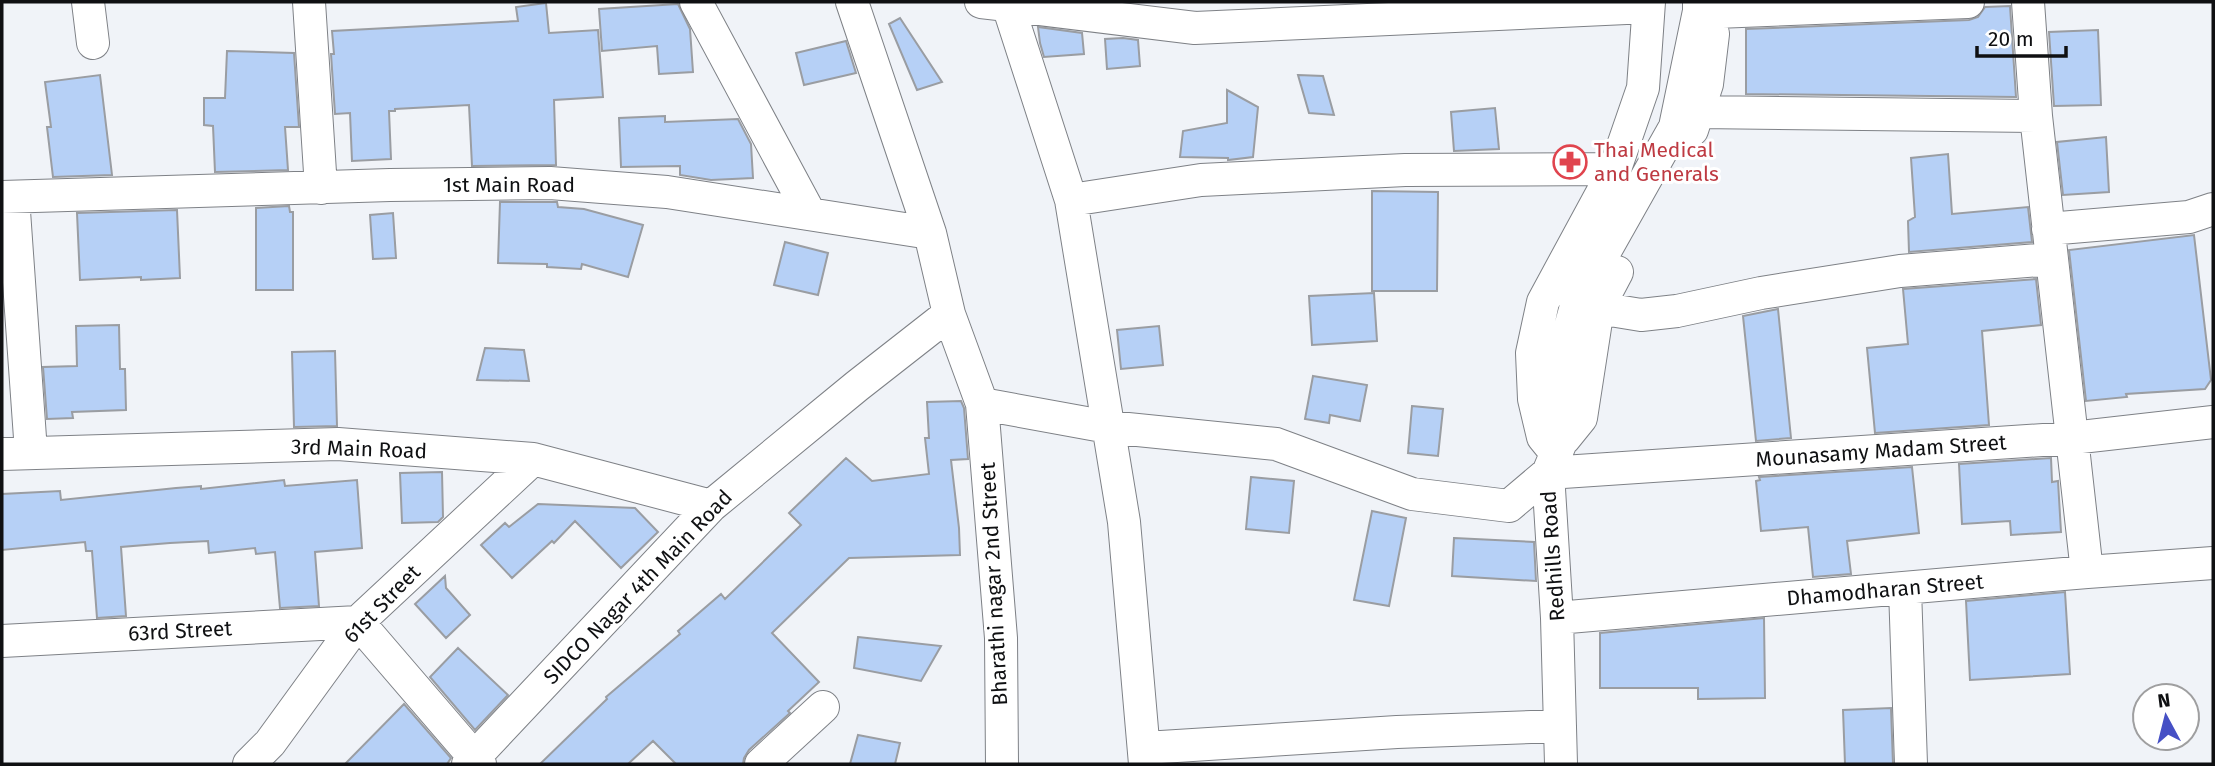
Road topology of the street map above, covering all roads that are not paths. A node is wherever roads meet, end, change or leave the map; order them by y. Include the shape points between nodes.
1 (88, 2) edge
2 (309, 2) edge
3 (696, 2) edge
4 (852, 2) edge
5 (1968, 2) edge
6 (2028, 2) edge
7 (999, 3) edge
8 (1649, 4) edge
9 (1710, 5) edge
10 (1395, 10) edge
11 (1194, 15) edge
12 (93, 43) dead end
13 (1699, 112) junction
14 (2036, 116) junction
15 (1615, 169) junction
16 (321, 188) junction
17 (7, 197) edge
18 (1071, 200) junction
19 (2213, 209) edge
20 (810, 214) junction
21 (930, 233) junction
22 (2050, 244) junction
23 (1598, 308) junction
24 (948, 314) junction
25 (982, 404) junction
26 (2213, 422) edge
27 (1108, 426) junction
28 (2072, 438) junction
29 (17, 453) edge
30 (1555, 456) junction
31 (533, 459) junction
32 (711, 506) junction
33 (2213, 564) edge
34 (2087, 572) junction
35 (1905, 589) junction
36 (1558, 618) junction
37 (358, 622) junction
38 (2, 641) edge
39 (823, 707) dead end
40 (1560, 726) junction
41 (1145, 756) edge
42 (474, 762) edge
43 (249, 764) edge
44 (761, 764) edge
45 (1002, 764) edge
46 (1561, 764) edge
47 (1911, 764) edge

1 - 12 street
2 - 16 street
3 - 20 street
4 - 21 street
5 - 9 street
6 - 14 street
7 - 11 street
7 - 18 street
8 - 10 street
8 - 15 street via 1643,88
9 - 13 street via 1707,84
9 - 30 street, Redhills Road via 1699,11 1675,127 1578,299 1564,349
10 - 11 street
13 - 14 street
13 - 23 street
14 - 22 street
15 - 18 street via 1405,170 1201,180
15 - 30 street via 1543,303 1532,353 1542,437
16 - 17 street, 1st Main Road
16 - 20 street, 1st Main Road via 550,183 667,192
17 - 29 street
18 - 27 street
19 - 22 street
20 - 21 street, 1st Main Road
21 - 24 street
22 - 23 street via 1677,311 1641,315
22 - 28 street
23 - 30 street via 1581,418
24 - 25 street, Bharathi nagar 2nd Street
24 - 32 street, SIDCO Nagar 4th Main Road
25 - 27 street
25 - 45 street, Bharathi nagar 2nd Street via 1001,638
26 - 28 street, Mounasamy Madam Street
27 - 30 street via 1276,444 1412,494 1509,506
27 - 41 street via 1124,522
28 - 30 street, Mounasamy Madam Street
28 - 34 street
29 - 31 street, 3rd Main Road via 338,444
30 - 36 street, Redhills Road
31 - 32 street, 3rd Main Road
31 - 37 street, 61st Street
32 - 42 street, SIDCO Nagar 4th Main Road
33 - 34 street, Dhamodharan Street
34 - 35 street, Dhamodharan Street
35 - 36 street, Dhamodharan Street
35 - 47 street
36 - 40 street, Redhills Road
37 - 38 street, 63rd Street
37 - 42 street
37 - 43 street, 61st Street via 270,743
39 - 44 street
40 - 41 street via 1397,732
40 - 46 street, Redhills Road

